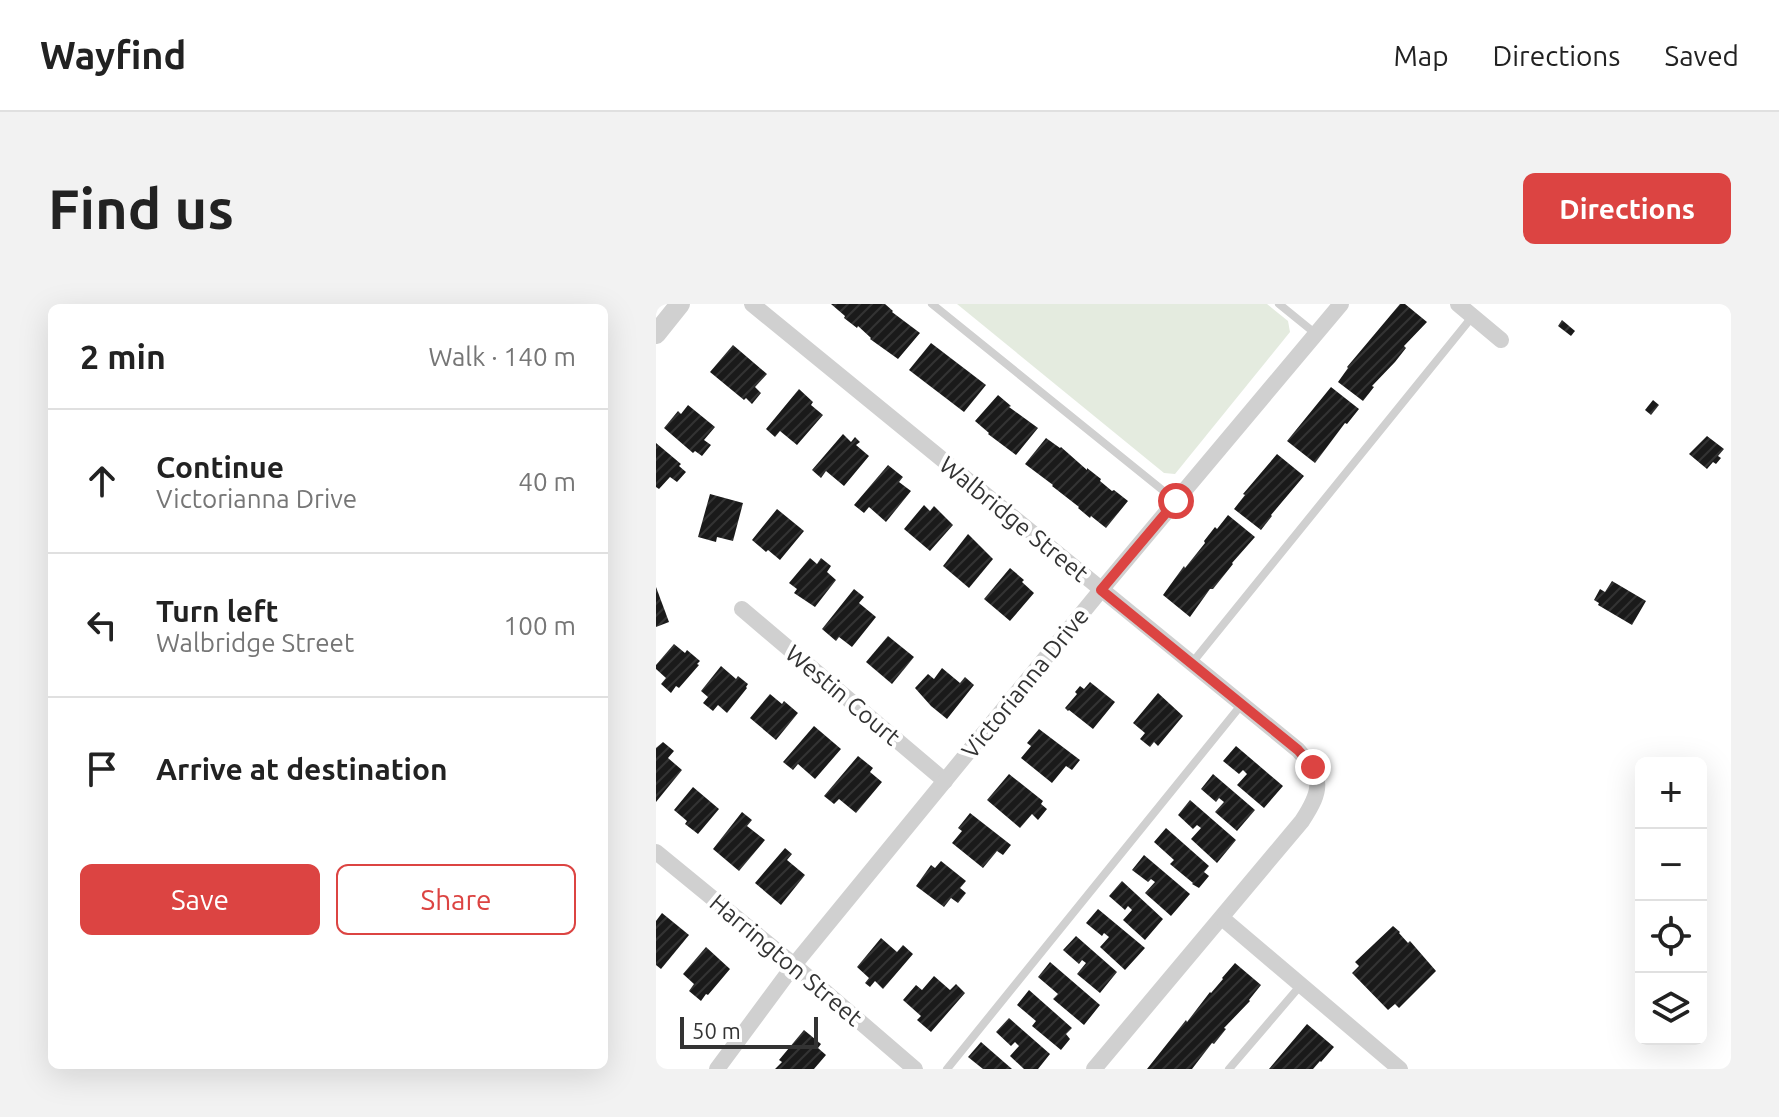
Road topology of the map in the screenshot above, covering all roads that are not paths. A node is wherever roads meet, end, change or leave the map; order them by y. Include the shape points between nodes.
1 (680, 304) edge
2 (752, 304) edge
3 (932, 304) edge
4 (1279, 304) edge
5 (1341, 304) edge
6 (1458, 304) edge
7 (1472, 316) junction
8 (656, 334) edge
9 (1316, 334) junction
10 (1501, 340) dead end
11 (1176, 501) junction
12 (1101, 590) junction
13 (742, 609) dead end
14 (1192, 663) junction
15 (1242, 704) junction
16 (945, 781) junction
17 (656, 852) edge
18 (1222, 918) junction
19 (794, 965) junction
20 (1300, 986) junction
21 (717, 1069) edge
22 (915, 1069) edge
23 (947, 1069) edge
24 (1095, 1069) edge
25 (1229, 1069) edge
26 (1400, 1069) edge

1 - 8 street
2 - 12 street, Walbridge Street
3 - 11 lane
4 - 9 lane
5 - 9 street, Victorianna Drive
6 - 7 street
7 - 10 street
7 - 14 lane
9 - 11 street, Victorianna Drive
11 - 12 street, Victorianna Drive
12 - 14 street, Walbridge Street
12 - 16 street, Victorianna Drive
13 - 16 street, Westin Court
14 - 15 street, Walbridge Street
15 - 18 street, Walbridge Street via 1298,750 1313,767 1318,784 1316,801 1302,821
15 - 23 lane
16 - 19 street, Victorianna Drive
17 - 19 street, Harrington Street
18 - 20 street
18 - 24 street, Walbridge Street
19 - 21 street, Victorianna Drive
19 - 22 street, Harrington Street
20 - 25 lane
20 - 26 street

